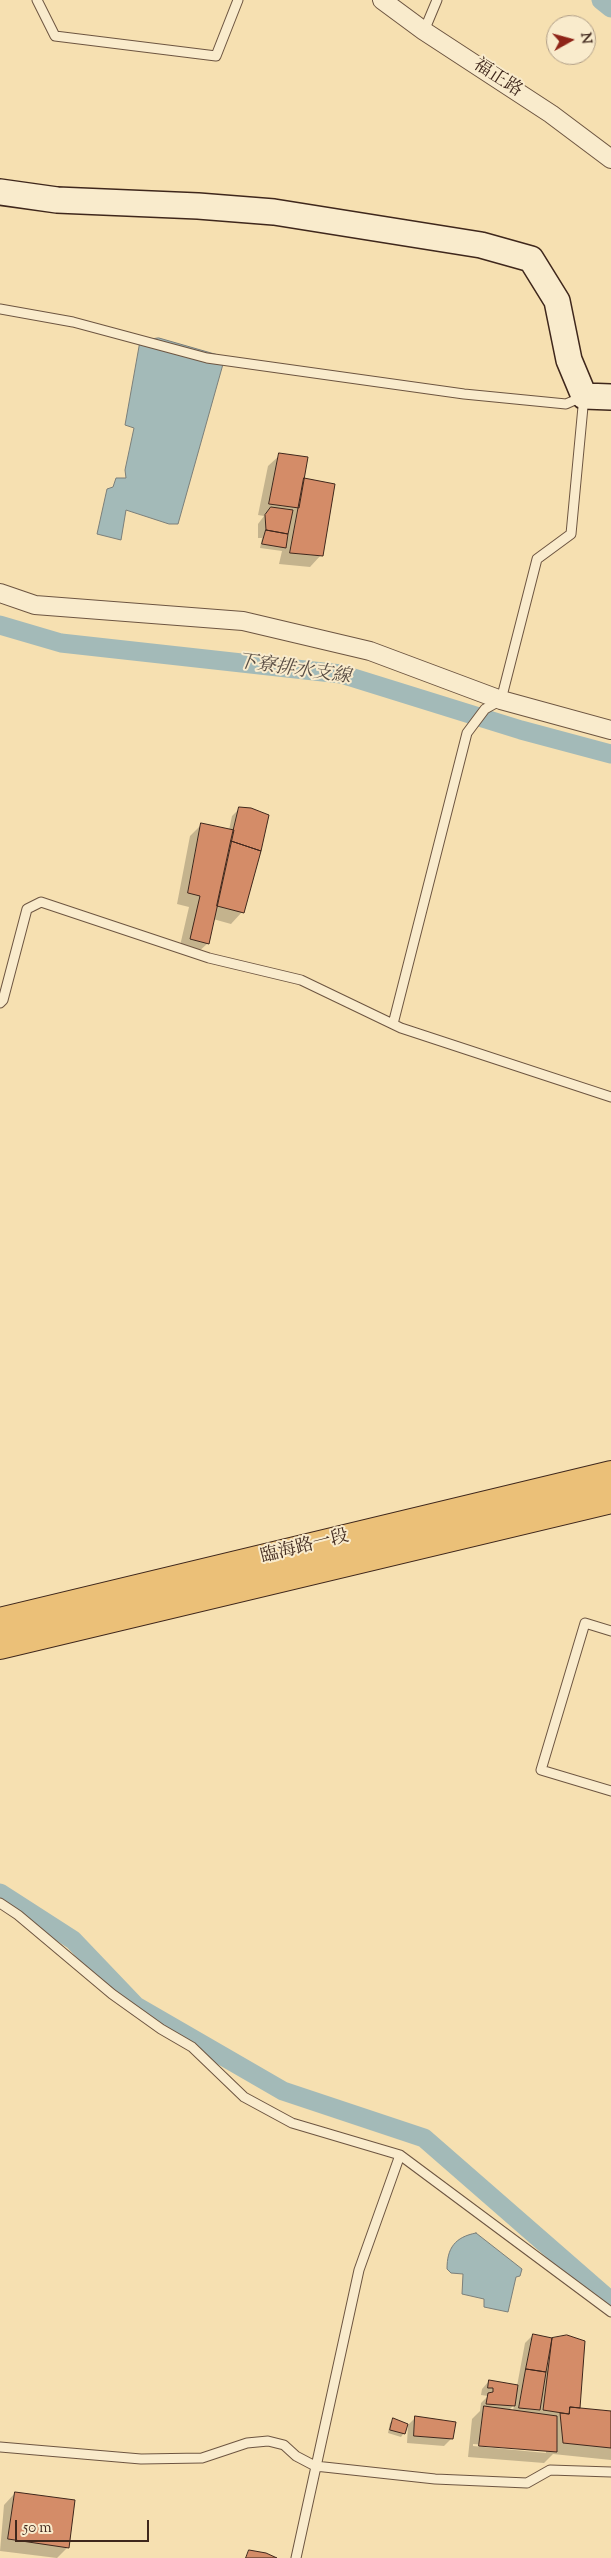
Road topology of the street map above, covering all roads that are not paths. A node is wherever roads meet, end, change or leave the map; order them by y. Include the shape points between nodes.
1 (37, 0) edge
2 (238, 0) edge
3 (382, 0) edge
4 (437, 0) edge
5 (424, 31) junction
6 (611, 159) edge
7 (0, 192) edge
8 (0, 309) edge
9 (584, 396) junction
10 (611, 397) edge
11 (0, 593) edge
12 (501, 700) junction
13 (611, 730) edge
14 (0, 1003) edge
15 (393, 1024) junction
16 (611, 1097) edge
17 (611, 1475) edge
18 (611, 1499) edge
19 (0, 1622) edge
20 (611, 1630) edge
21 (0, 1644) edge
22 (611, 1791) edge
23 (0, 1903) edge
24 (400, 2155) junction
25 (611, 2312) edge
26 (0, 2447) edge
27 (315, 2466) junction
28 (611, 2472) edge
29 (296, 2558) edge

1 - 2 lane via 54,36 216,56
3 - 5 street, 福正路
4 - 5 lane
5 - 6 street, 福正路 via 551,114
7 - 9 street via 57,200 274,212 481,245 531,259 557,302 570,360
8 - 9 lane via 54,317 207,358 464,394 566,404
9 - 10 street
9 - 12 lane via 570,534 537,559
11 - 12 street via 35,605 243,620 370,651
12 - 13 street
12 - 15 lane via 484,709 467,733
14 - 15 lane via 27,909 41,902 209,958 301,980
15 - 16 lane
17 - 19 main road, 臨海路一段
18 - 21 main road, 臨海路一段
20 - 22 lane via 585,1622 542,1770
23 - 24 lane via 112,1994 192,2047 244,2097 292,2123
24 - 25 lane
24 - 27 lane via 359,2270
26 - 27 lane via 141,2459 202,2458 268,2441 284,2445
27 - 28 lane via 435,2479 526,2483 550,2470
27 - 29 lane

